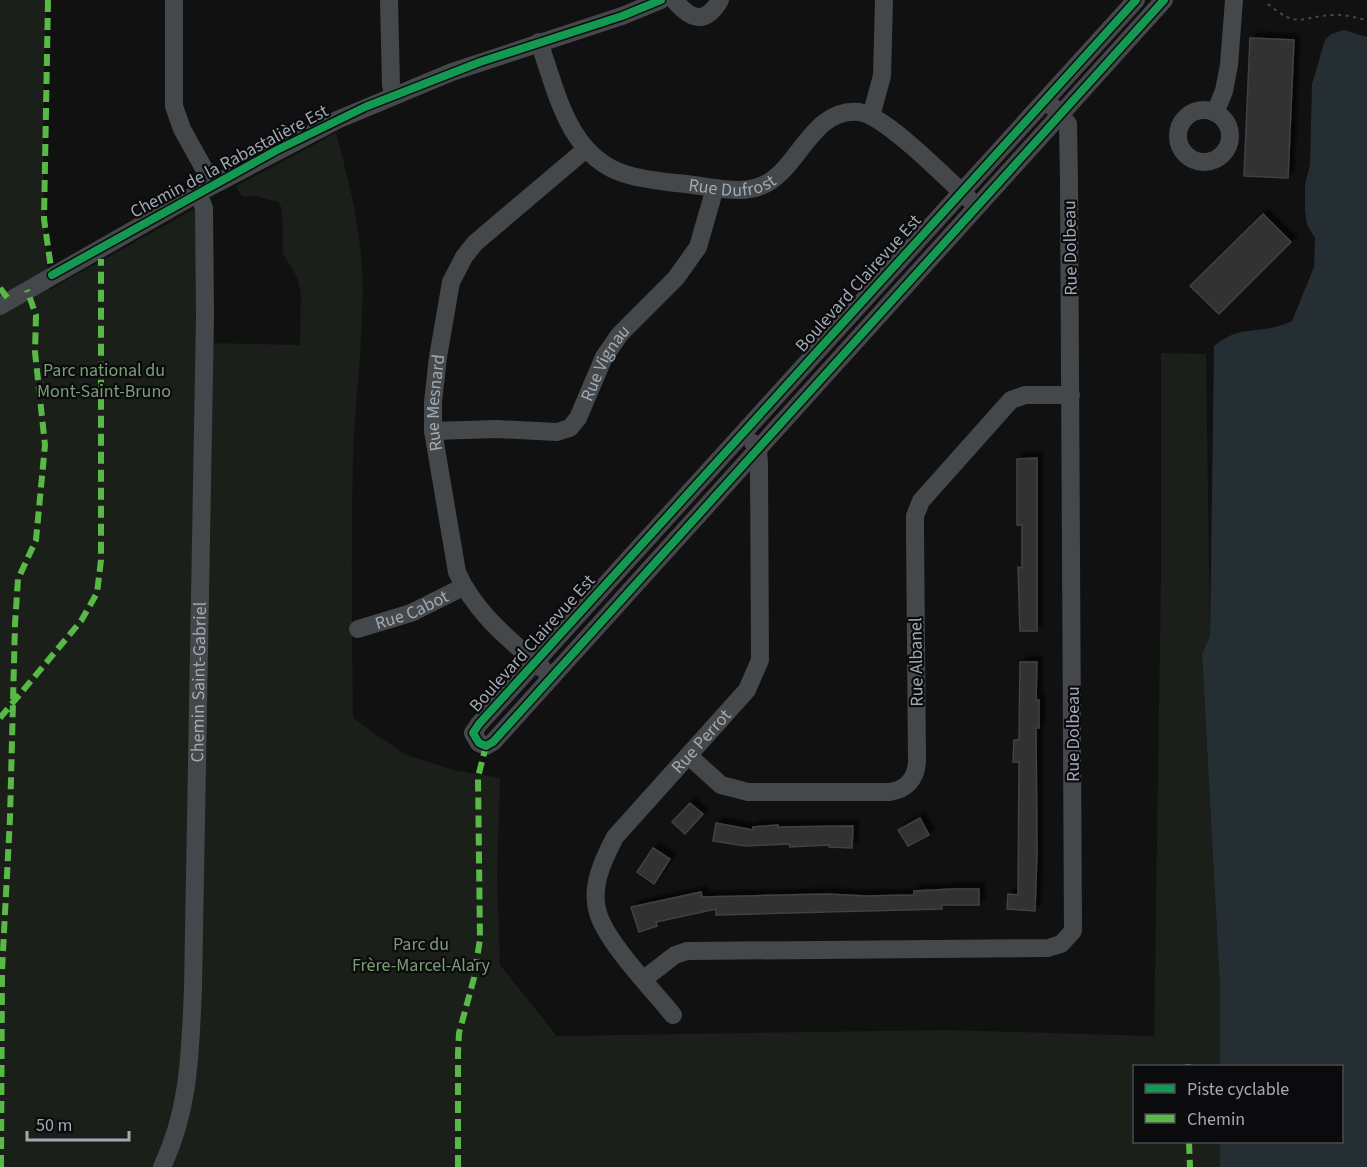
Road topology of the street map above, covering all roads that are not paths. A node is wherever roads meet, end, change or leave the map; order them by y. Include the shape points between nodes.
1 (174, 0) edge
2 (389, 0) edge
3 (661, 0) edge
4 (674, 0) edge
5 (720, 0) edge
6 (884, 0) edge
7 (1136, 0) edge
8 (1164, 0) edge
9 (1234, 0) edge
10 (539, 42) junction
11 (394, 95) junction
12 (1045, 100) junction
13 (1215, 112) dead end
14 (1060, 114) junction
15 (872, 116) junction
16 (586, 149) junction
17 (715, 188) junction
18 (206, 189) junction
19 (961, 192) junction
20 (978, 206) junction
21 (0, 306) edge
22 (1071, 394) junction
23 (433, 431) junction
24 (743, 434) junction
25 (758, 448) junction
26 (464, 587) junction
27 (358, 629) dead end
28 (536, 662) junction
29 (551, 676) junction
30 (689, 756) junction
31 (644, 979) junction
32 (673, 1015) dead end
33 (162, 1167) edge

1 - 18 street, Chemin Saint-Gabriel via 174,106
2 - 11 street
3 - 10 street, Chemin de la Rabastalière Est
4 - 5 street via 686,13 699,17 709,14
6 - 15 street via 882,76
7 - 12 street, Boulevard Clairevue Est
8 - 14 street, Boulevard Clairevue Est
9 - 13 street via 1229,65
10 - 11 street, Chemin de la Rabastalière Est
10 - 16 street, Rue Dufrost via 566,117
11 - 18 street, Chemin de la Rabastalière Est via 337,120
12 - 14 street
12 - 19 street, Boulevard Clairevue Est
14 - 20 street, Boulevard Clairevue Est
14 - 22 street, Rue Dolbeau via 1068,124
15 - 17 street, Rue Dufrost via 852,112 830,119 765,184 746,190
15 - 19 street
16 - 17 street, Rue Dufrost via 608,167 632,176
16 - 23 street, Rue Mesnard via 482,237 459,265 447,300 433,402
17 - 23 street, Rue Vignau via 698,247 676,278 620,334 604,357 570,428 557,432
18 - 21 street, Chemin de la Rabastalière Est
18 - 33 street, Chemin Saint-Gabriel via 194,988 189,1076 177,1136
19 - 20 street
19 - 24 street, Boulevard Clairevue Est
20 - 25 street, Boulevard Clairevue Est
22 - 30 street, Rue Albanel via 1011,400 918,506 917,763 909,784 889,792 748,792 722,785
22 - 31 street, Rue Dolbeau via 1075,921 1068,939 1048,948 687,951 675,955
23 - 26 street, Rue Mesnard via 452,555
24 - 25 street
24 - 28 street, Boulevard Clairevue Est
25 - 29 street, Boulevard Clairevue Est
25 - 30 street, Rue Perrot via 760,660 747,690
26 - 27 street, Rue Cabot via 411,613
26 - 28 street, Rue Mesnard via 482,614
28 - 29 street, Rue Mesnard
28 - 29 street, Boulevard Clairevue Est via 475,729 479,743 491,745
30 - 31 street, Rue Perrot via 615,837 602,864 598,912 606,931
31 - 32 street, Rue Perrot

